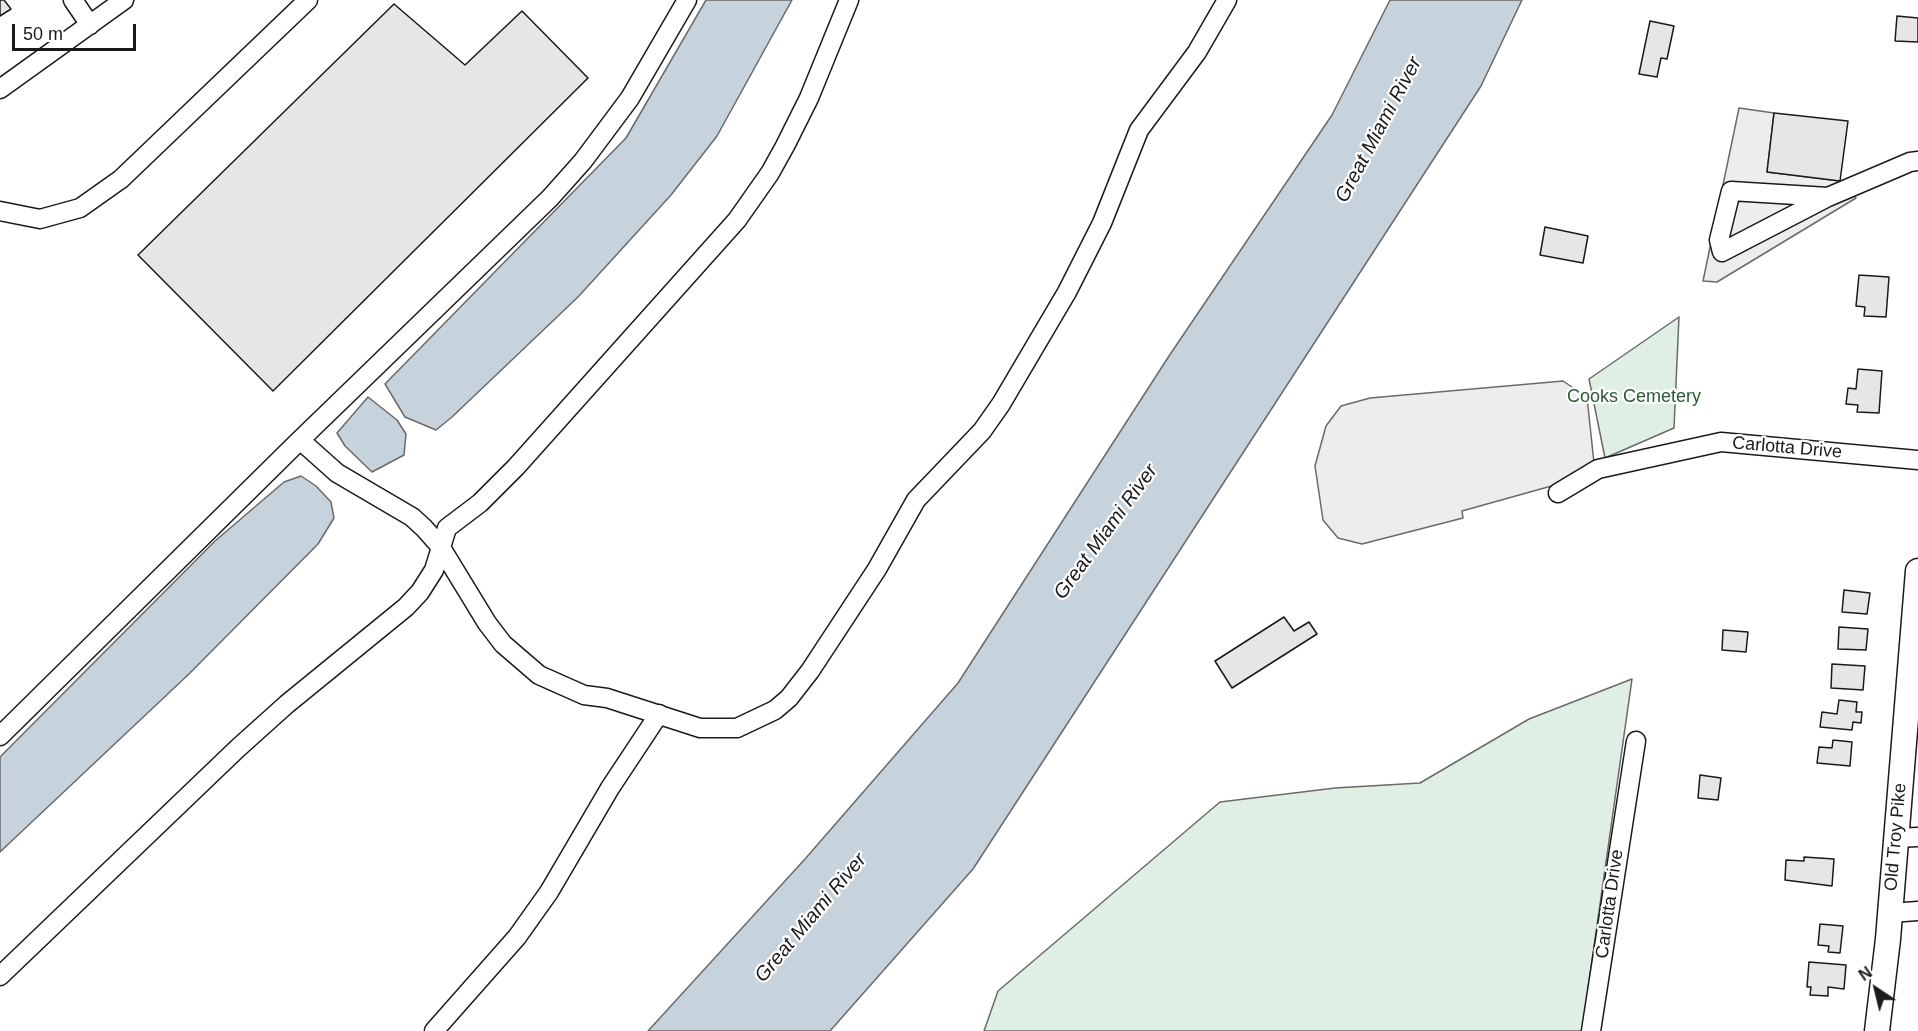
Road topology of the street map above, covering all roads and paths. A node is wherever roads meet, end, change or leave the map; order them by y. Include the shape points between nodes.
1 (73, 0) edge
2 (124, 0) edge
3 (308, 0) edge
4 (687, 0) edge
5 (849, 0) edge
6 (1227, 0) edge
7 (90, 25) junction
8 (0, 89) edge
9 (1918, 161) edge
10 (1828, 197) junction
11 (0, 211) edge
12 (300, 441) junction
13 (1918, 460) edge
14 (1558, 493) dead end
15 (440, 546) junction
16 (1918, 571) edge
17 (658, 714) junction
18 (0, 736) edge
19 (1636, 741) dead end
20 (1906, 837) edge
21 (1918, 911) edge
22 (1890, 914) junction
23 (0, 976) edge
24 (434, 1031) edge
25 (1591, 1031) edge
26 (1877, 1031) edge

1 - 7 street
2 - 7 street
3 - 11 street via 121,179 80,208 40,219
4 - 12 street via 630,98 583,161 550,198
5 - 15 street via 785,146 737,220 516,467 480,503 447,528
6 - 17 street via 1197,52 1139,130 1092,243 1001,404 982,431 916,500 842,623 789,698 760,720 737,728 700,728
7 - 8 street
9 - 10 street
10 - 10 street via 1732,249 1722,252 1719,240 1731,191
12 - 15 street via 337,473 412,518
12 - 18 street
13 - 14 street, Carlotta Drive via 1720,442 1598,469
15 - 17 street via 487,623 522,662 559,686
15 - 23 street via 434,570 406,607 238,748
16 - 20 main road, Old Troy Pike via 1905,747
17 - 24 street via 549,892 517,937
19 - 25 street, Carlotta Drive
20 - 22 main road, Old Troy Pike
21 - 22 street
22 - 26 main road, Old Troy Pike

